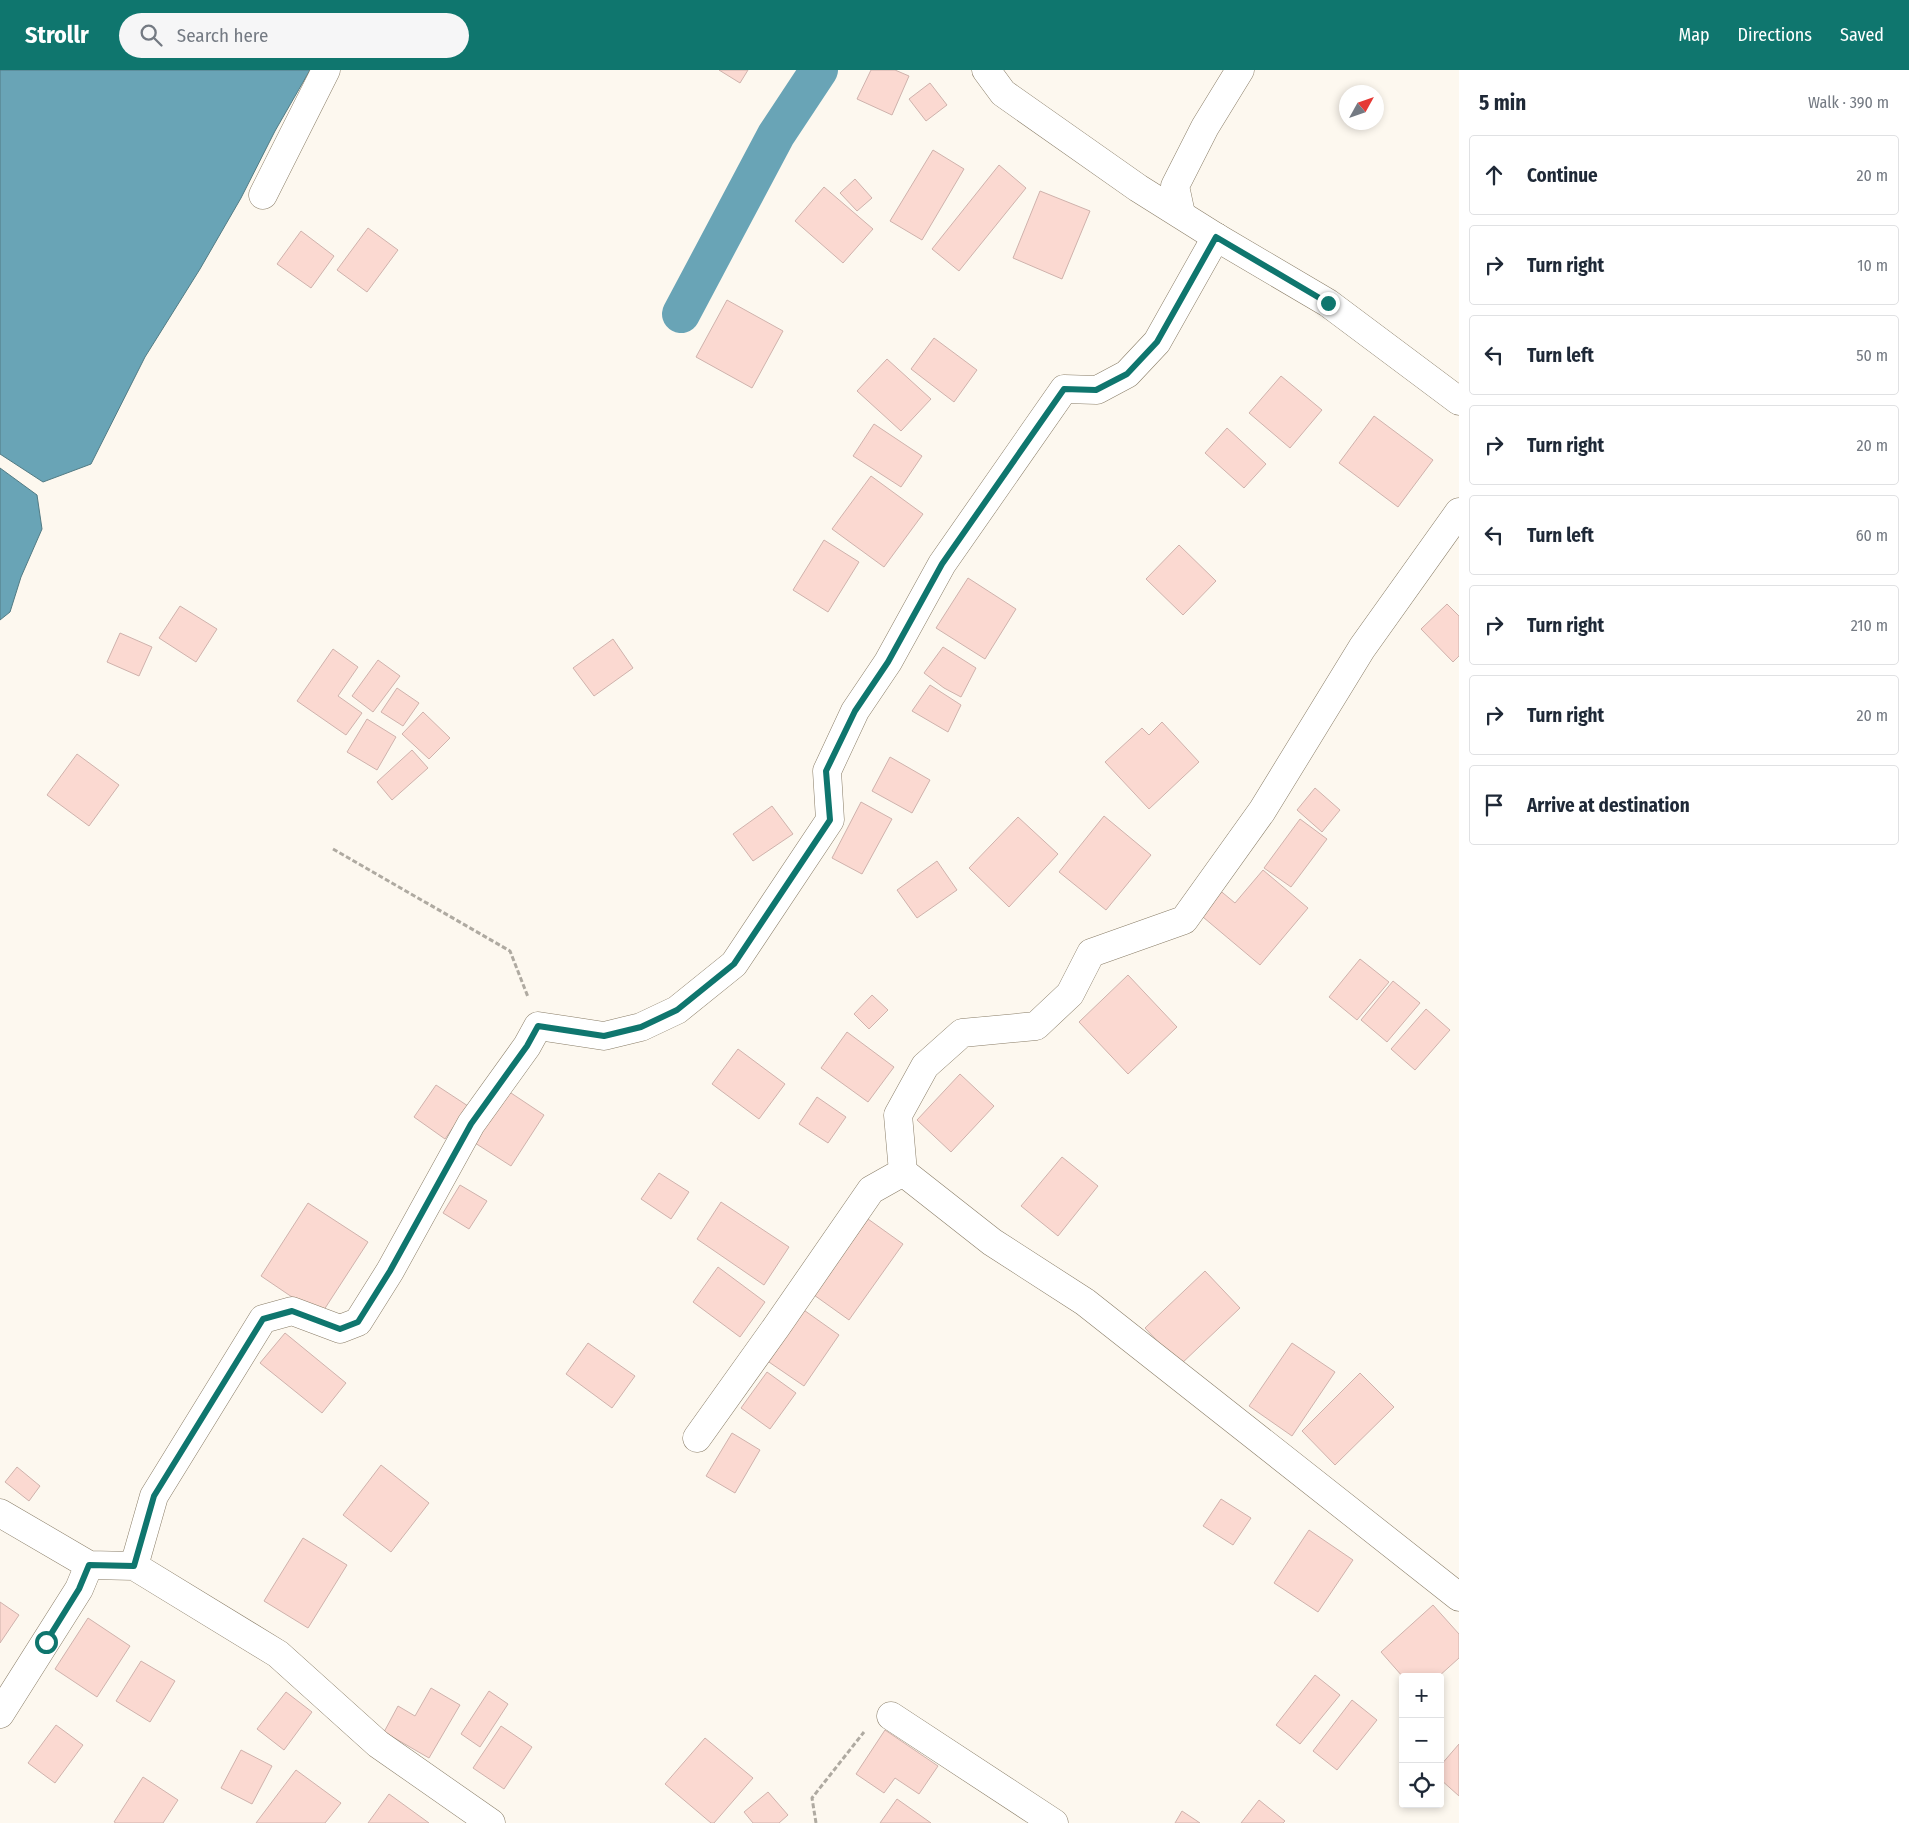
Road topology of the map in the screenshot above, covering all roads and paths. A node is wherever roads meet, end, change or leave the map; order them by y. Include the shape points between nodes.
1 (326, 70) edge
2 (986, 70) edge
3 (1240, 70) edge
4 (263, 194) dead end
5 (1181, 214) junction
6 (1216, 237) junction
7 (1459, 401) edge
8 (1459, 512) edge
9 (333, 849) dead end
10 (538, 1026) junction
11 (903, 1172) junction
12 (697, 1438) dead end
13 (0, 1513) edge
14 (89, 1565) junction
15 (134, 1566) junction
16 (1459, 1597) edge
17 (0, 1714) edge
18 (892, 1716) joint
19 (491, 1823) edge
20 (816, 1823) edge
21 (1054, 1823) edge

1 - 4 street
2 - 5 street via 1003,93 1138,188
3 - 5 street via 1205,127 1175,186
5 - 6 street
6 - 7 street via 1328,303
6 - 10 street via 1157,342 1127,374 1104,386 1096,390 1064,389 942,564 888,662 855,711 826,771 830,820 734,964 677,1010 641,1027 604,1036
8 - 11 street via 1362,648 1262,811 1184,920 1091,953 1070,994 1036,1026 962,1033 925,1066 898,1114
9 - 10 path via 510,950
10 - 15 street via 471,1124 390,1271 358,1322 340,1329 292,1311 263,1319 154,1496
11 - 12 street via 871,1190
11 - 16 street via 992,1242 1085,1302
13 - 14 street
14 - 15 street
14 - 17 street via 79,1589
15 - 19 street via 278,1654 378,1744
18 - 20 path via 870,1723 812,1798
18 - 21 street

